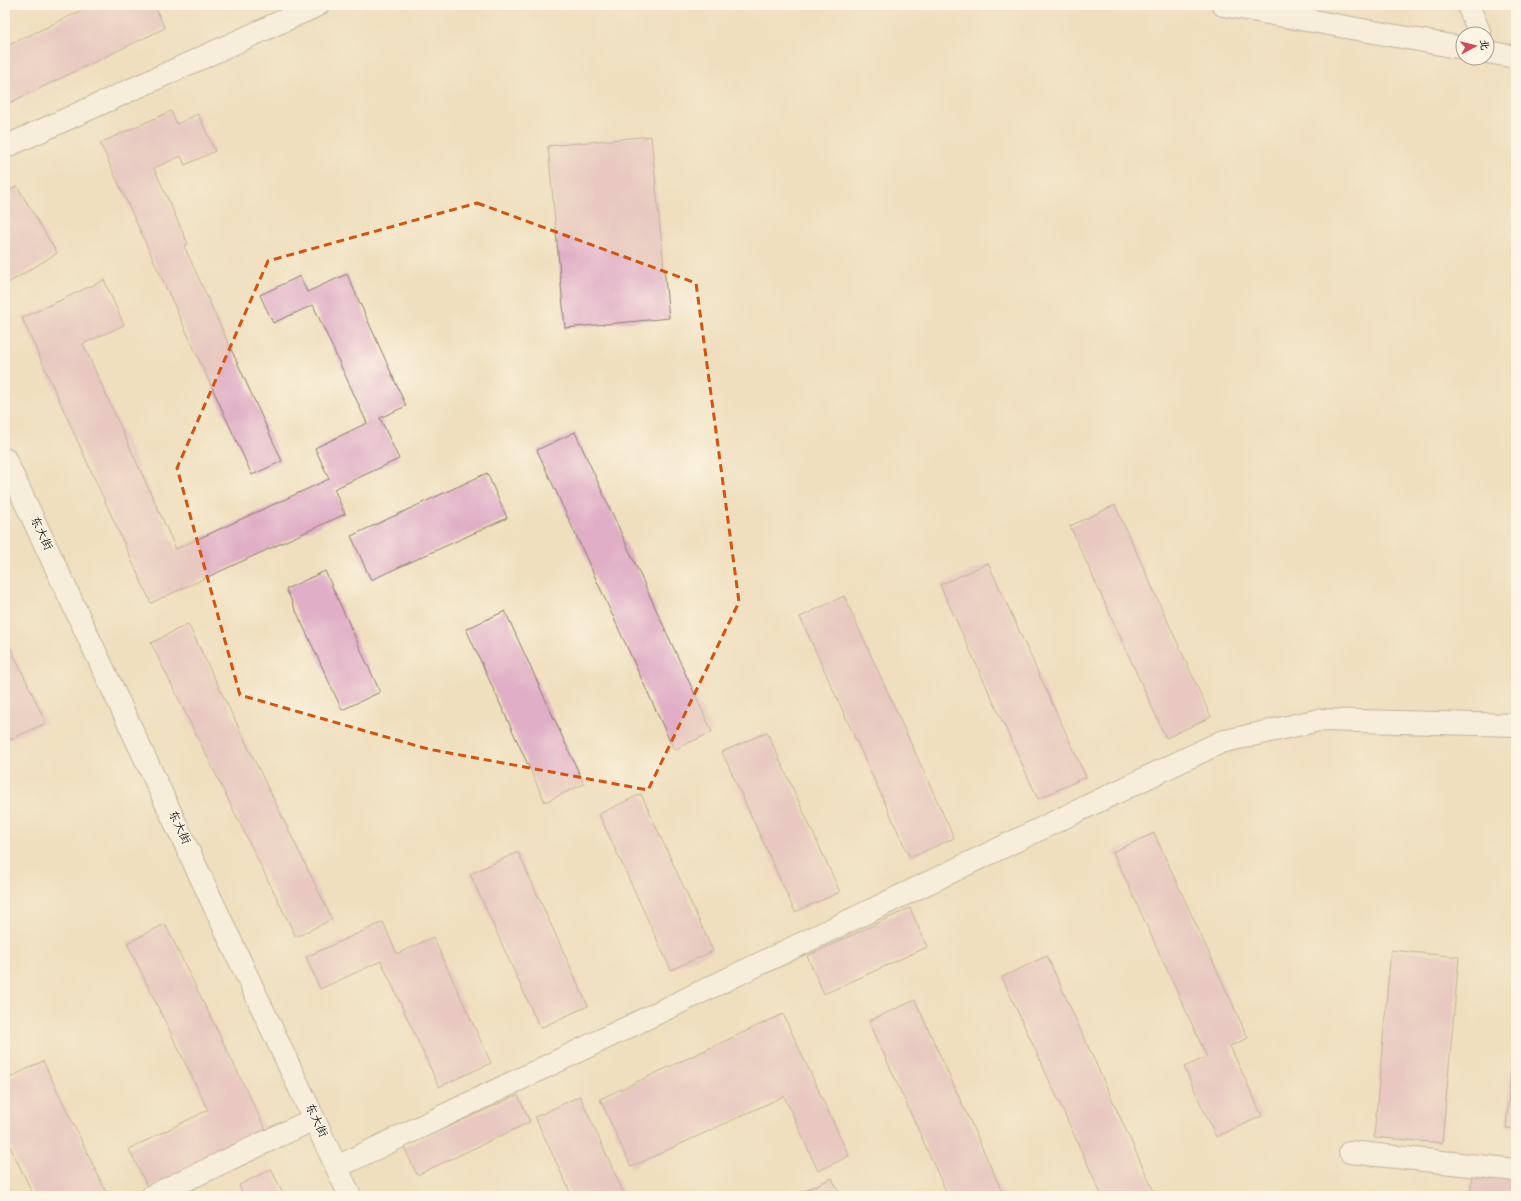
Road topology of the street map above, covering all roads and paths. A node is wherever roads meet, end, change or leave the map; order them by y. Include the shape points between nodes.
1 (318, 5) edge
2 (1223, 5) edge
3 (1468, 5) edge
4 (1477, 26) edge
5 (1455, 47) edge
6 (1495, 50) edge
7 (1516, 57) edge
8 (5, 147) edge
9 (5, 459) edge
10 (1516, 725) edge
11 (314, 1118) junction
12 (1350, 1152) dead end
13 (337, 1167) junction
14 (1516, 1170) edge
15 (152, 1196) edge
16 (350, 1196) edge

1 - 8 street
2 - 5 street
3 - 4 street
6 - 7 street
9 - 11 street, 东大街
10 - 13 street via 1319,720 1221,742
11 - 13 street, 东大街
11 - 15 street
12 - 14 street
13 - 16 street, 东大街

